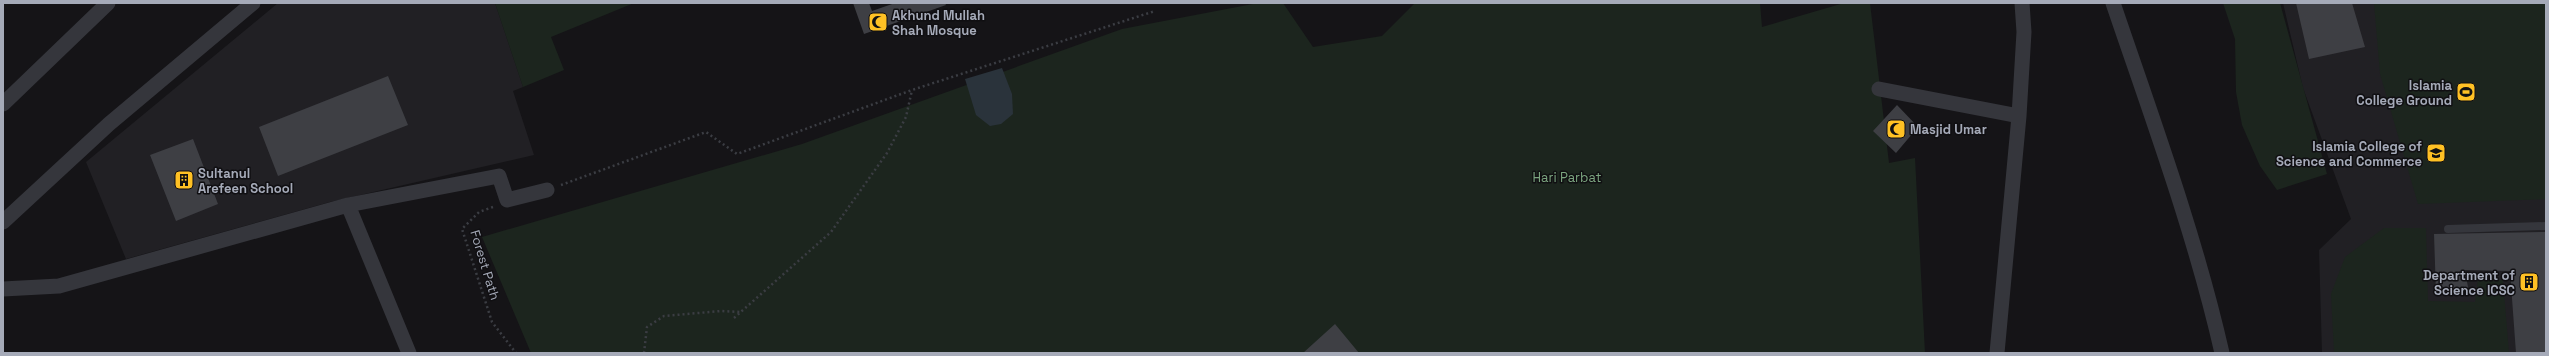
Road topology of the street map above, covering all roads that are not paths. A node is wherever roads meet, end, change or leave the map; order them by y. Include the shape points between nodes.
1 (108, 3) edge
2 (253, 3) edge
3 (2022, 3) edge
4 (2113, 3) edge
5 (1879, 89) dead end
6 (3, 104) edge
7 (2019, 116) junction
8 (547, 190) road end
9 (348, 205) junction
10 (3, 222) edge
11 (2546, 226) edge
12 (2448, 230) dead end
13 (3, 290) edge
14 (409, 353) edge
15 (1997, 353) edge
16 (2222, 353) edge

1 - 6 street
2 - 10 street via 109,124
3 - 7 street via 2024,32
4 - 16 street via 2164,155 2213,314
5 - 7 street
7 - 15 street
8 - 9 street via 507,200 498,176
9 - 13 street via 59,286
9 - 14 street
11 - 12 lane

